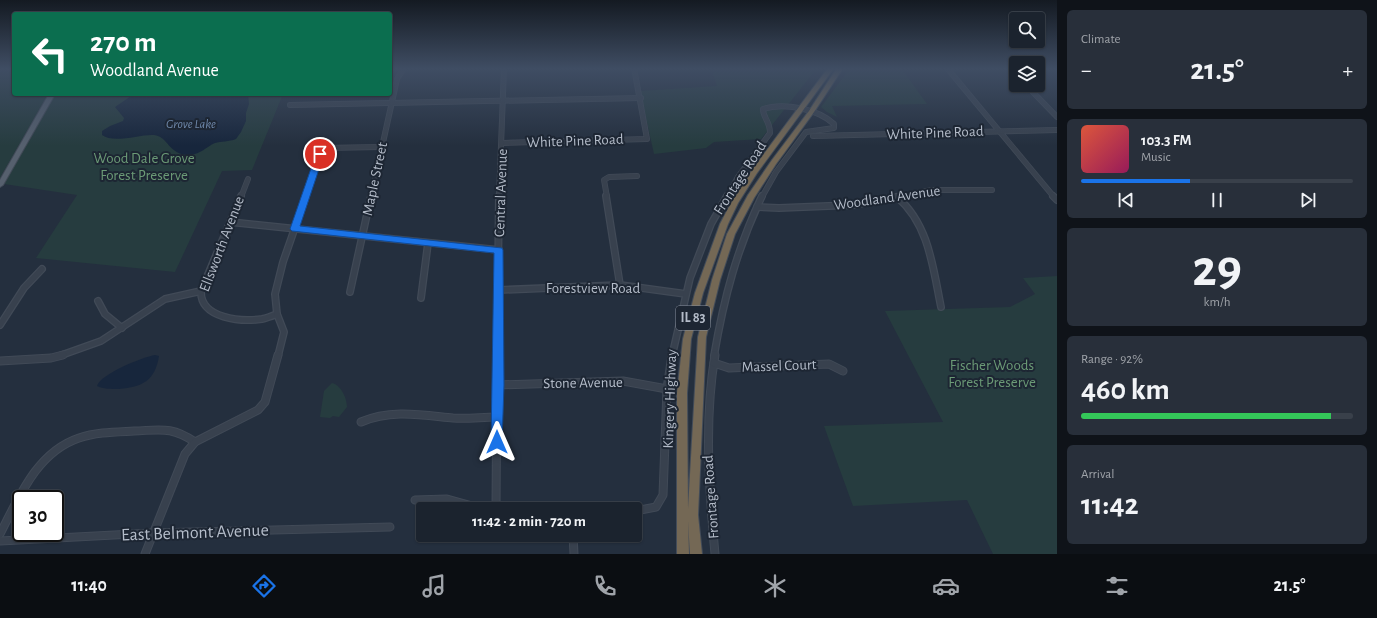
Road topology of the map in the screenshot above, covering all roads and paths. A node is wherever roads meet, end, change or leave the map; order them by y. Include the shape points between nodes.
1 (394, 94) edge
2 (503, 94) edge
3 (640, 94) edge
4 (813, 94) edge
5 (823, 94) edge
6 (968, 94) edge
7 (1035, 94) edge
8 (51, 96) edge
9 (641, 98) junction
10 (503, 100) junction
11 (392, 104) junction
12 (290, 105) dead end
13 (801, 110) junction
14 (811, 112) junction
15 (1057, 117) edge
16 (1057, 130) edge
17 (1000, 132) junction
18 (813, 136) dead end
19 (502, 143) junction
20 (382, 147) junction
21 (637, 176) dead end
22 (248, 180) dead end
23 (0, 185) edge
24 (992, 190) dead end
25 (897, 198) junction
26 (1057, 200) edge
27 (757, 207) junction
28 (230, 222) junction
29 (295, 229) junction
30 (362, 236) junction
31 (428, 243) junction
32 (499, 250) junction
33 (42, 269) dead end
34 (620, 285) junction
35 (499, 290) junction
36 (201, 291) junction
37 (350, 292) dead end
38 (686, 294) junction
39 (422, 298) dead end
40 (98, 301) dead end
41 (941, 307) dead end
42 (277, 314) junction
43 (0, 325) edge
44 (122, 328) junction
45 (0, 361) edge
46 (714, 363) junction
47 (843, 371) dead end
48 (498, 385) junction
49 (667, 389) junction
50 (497, 417) junction
51 (361, 422) dead end
52 (195, 442) junction
53 (415, 500) dead end
54 (458, 502) edge
55 (496, 502) edge
56 (642, 510) edge
57 (693, 515) junction
58 (390, 527) dead end
59 (152, 533) junction
60 (0, 534) edge
61 (0, 541) edge
62 (573, 542) edge
63 (145, 554) edge
64 (574, 554) edge
65 (683, 554) edge
66 (696, 554) edge
67 (701, 554) edge
68 (716, 554) edge

1 - 11 street, Maple Street
2 - 10 street, Central Avenue
3 - 9 street
4 - 13 highway, Kingery Highway / IL 83
5 - 14 highway, Kingery Highway / IL 83
6 - 17 street
7 - 15 street
8 - 23 main road
9 - 10 street
9 - 19 street, White Pine Road via 647,139
10 - 11 street
10 - 19 street, Central Avenue
11 - 12 street
11 - 20 street, Maple Street
13 - 14 street, Frontage Road
13 - 38 street, Frontage Road via 773,105 763,108 763,113 770,124 770,133 738,177 711,224
13 - 65 highway, Kingery Highway / IL 83 via 754,172 735,203 724,224 699,293 687,340 682,393
14 - 27 street, Frontage Road via 829,119 834,128 806,132 781,164
14 - 57 highway, Kingery Highway / IL 83 via 751,196 731,234 716,280 702,337
16 - 17 street, White Pine Road
17 - 18 street, White Pine Road
17 - 26 street
19 - 32 street, Central Avenue
20 - 29 street via 322,148
20 - 30 street, Maple Street
21 - 34 street via 604,180
22 - 28 street, Ellsworth Avenue
24 - 25 street, Woodland Avenue via 932,190
25 - 27 street, Woodland Avenue via 853,206
25 - 41 street via 908,207 926,236
27 - 46 street, Frontage Road via 731,274 716,341
28 - 29 street
28 - 36 street, Ellsworth Avenue
29 - 30 street
29 - 42 street via 278,280 275,305
30 - 31 street
30 - 37 street, Maple Street
31 - 32 street
31 - 39 street
32 - 35 street, Central Avenue
33 - 43 street via 24,286
34 - 35 street, Forestview Road
34 - 38 street, Forestview Road
35 - 48 street, Central Avenue
36 - 42 street, Ellsworth Avenue via 204,303 212,312 255,319
36 - 44 street via 166,300
38 - 49 street, Frontage Road
40 - 44 street via 105,314
42 - 52 street via 284,332 265,402 248,416
44 - 45 street via 85,348 58,357
46 - 47 street, Massel Court via 729,368 829,364
46 - 68 street, Frontage Road via 708,414 708,457 711,520
48 - 49 street, Stone Avenue via 623,381
48 - 50 street, Central Avenue
49 - 56 street, Frontage Road via 662,502 653,509
50 - 51 street via 384,415
50 - 55 street, Central Avenue
52 - 59 street via 185,454
52 - 60 street via 176,431 157,430 100,432 65,444 45,458 31,474
53 - 54 street via 447,499
57 - 66 highway, Kingery Highway / IL 83
57 - 67 highway
58 - 59 street, East Belmont Avenue
59 - 61 street, East Belmont Avenue
59 - 63 street
62 - 64 street

